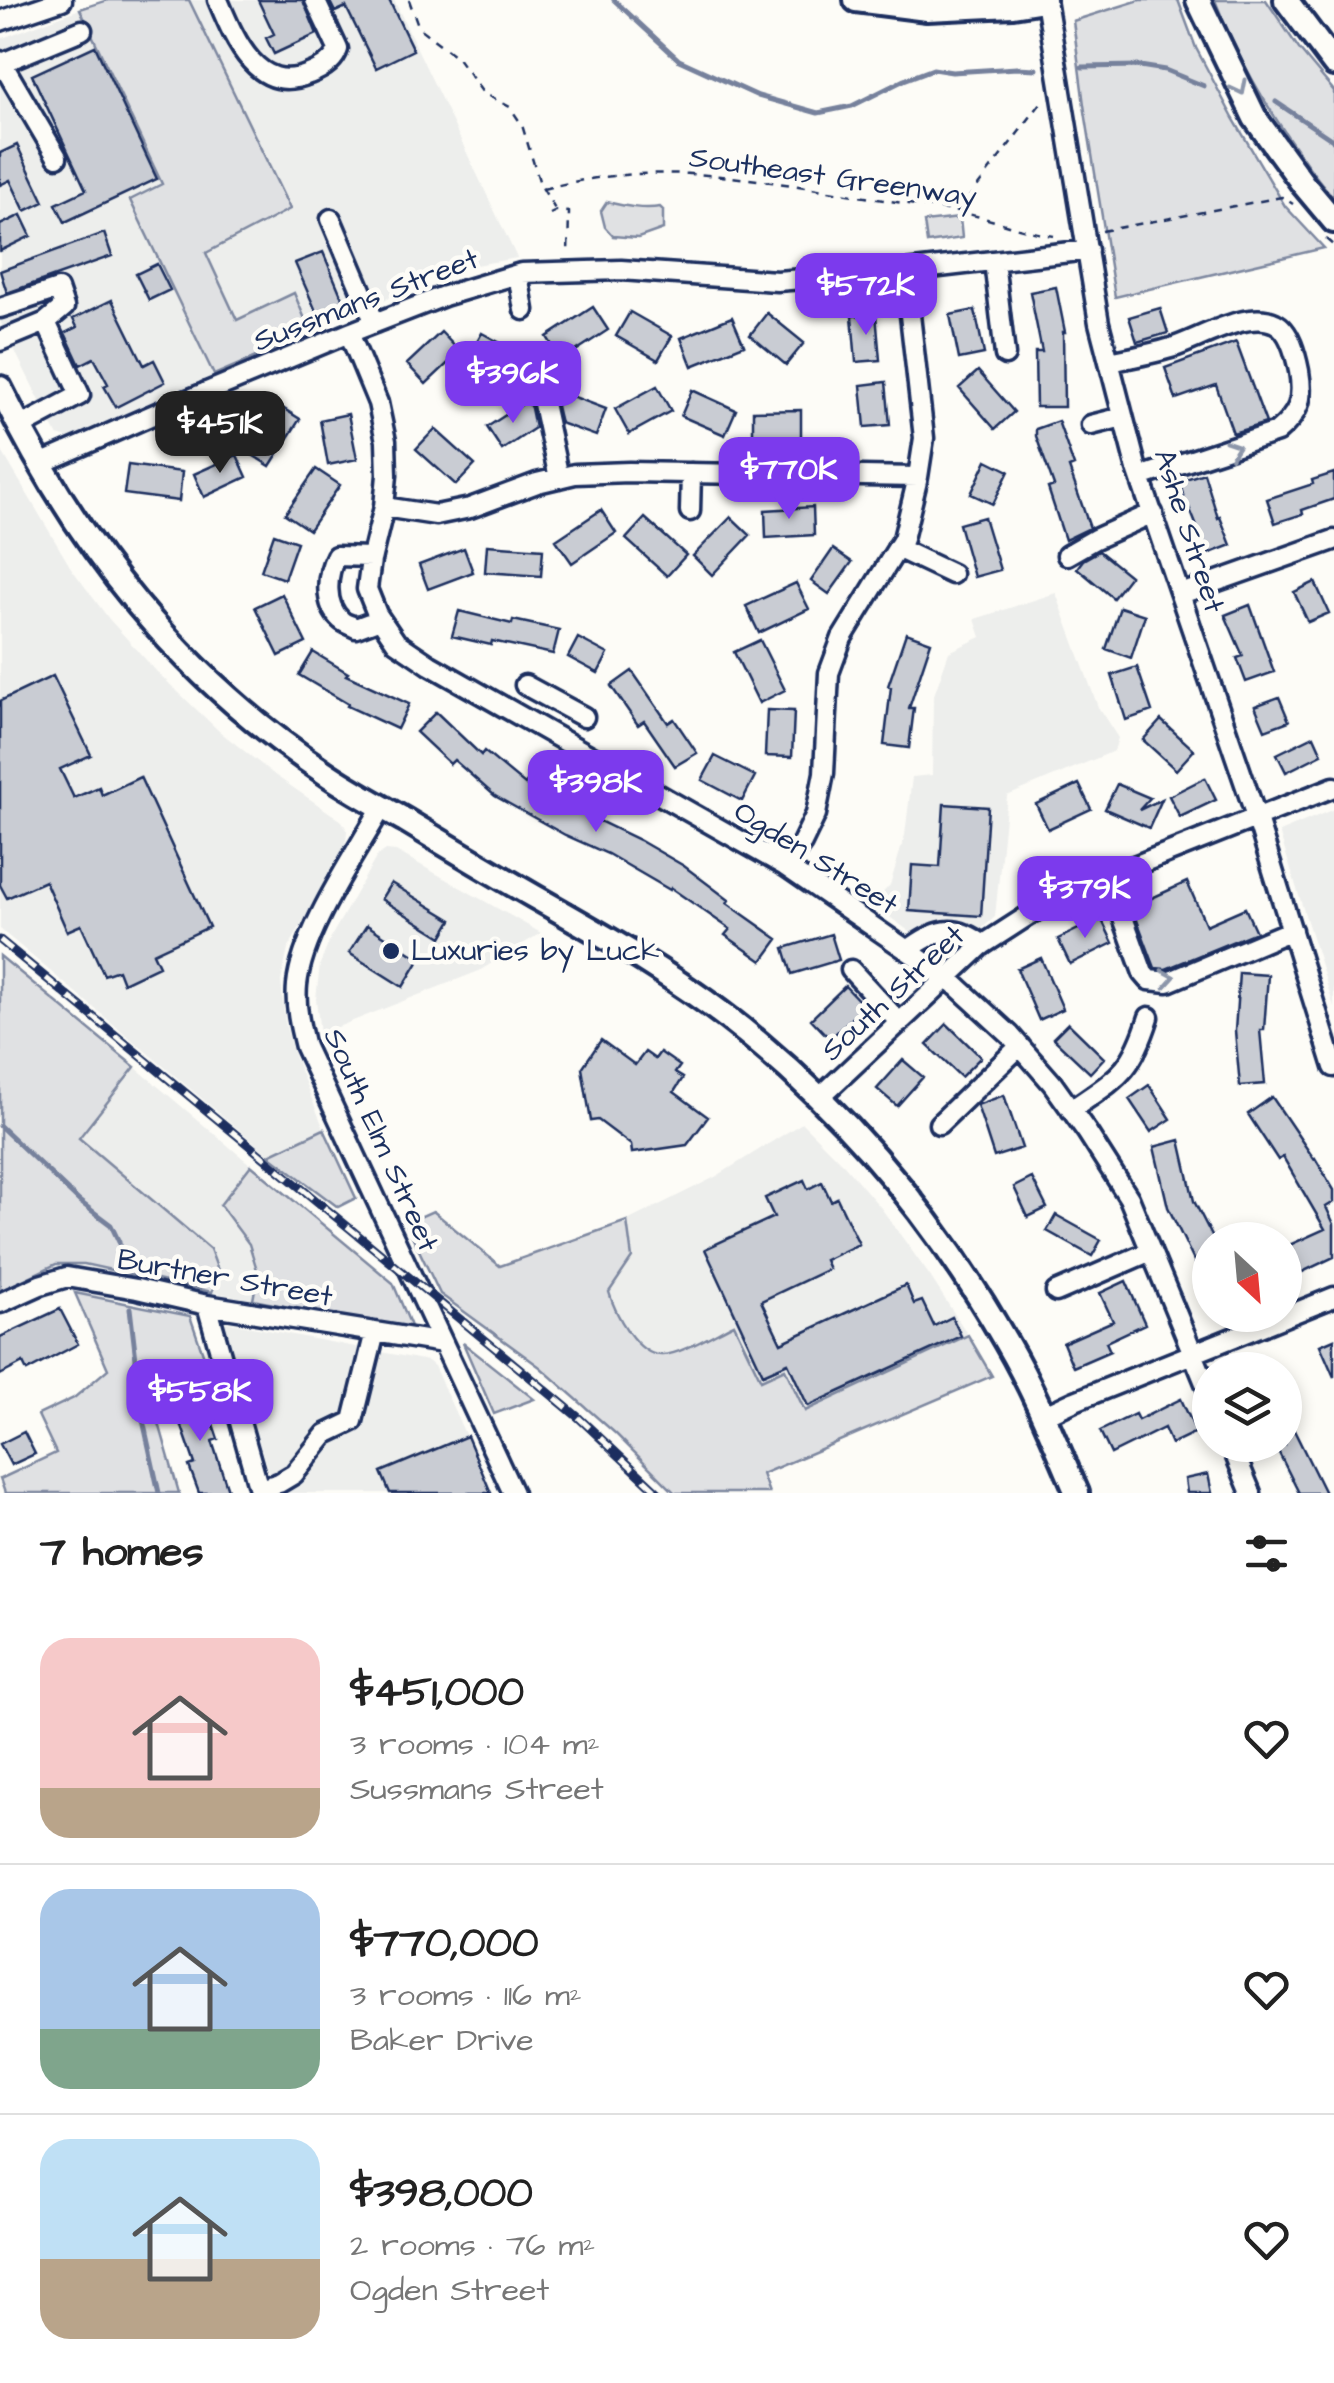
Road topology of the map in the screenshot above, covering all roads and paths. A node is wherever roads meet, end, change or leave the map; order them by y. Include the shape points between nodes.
1 (62, 0) edge
2 (218, 0) edge
3 (316, 0) edge
4 (409, 0) edge
5 (856, 0) edge
6 (1045, 0) edge
7 (1198, 0) edge
8 (1286, 0) edge
9 (0, 22) edge
10 (82, 30) dead end
11 (1, 62) edge
12 (1334, 64) edge
13 (1060, 85) junction
14 (57, 157) dead end
15 (543, 189) junction
16 (556, 211) junction
17 (958, 212) junction
18 (1301, 212) dead end
19 (550, 214) dead end
20 (331, 220) dead end
21 (1327, 227) edge
22 (1087, 242) junction
23 (1334, 246) edge
24 (994, 261) junction
25 (568, 271) junction
26 (905, 271) junction
27 (518, 274) junction
28 (0, 308) edge
29 (524, 310) dead end
30 (46, 322) junction
31 (375, 323) junction
32 (348, 333) junction
33 (0, 341) edge
34 (1005, 355) dead end
35 (1109, 362) junction
36 (0, 388) edge
37 (206, 392) junction
38 (541, 394) dead end
39 (173, 406) junction
40 (1124, 417) junction
41 (1091, 425) dead end
42 (20, 428) junction
43 (40, 464) junction
44 (690, 473) junction
45 (918, 477) junction
46 (1140, 477) junction
47 (560, 478) junction
48 (384, 508) junction
49 (690, 511) dead end
50 (1153, 513) junction
51 (1334, 540) edge
52 (897, 548) junction
53 (1067, 555) dead end
54 (372, 557) junction
55 (952, 574) dead end
56 (1180, 594) junction
57 (380, 619) junction
58 (526, 685) dead end
59 (562, 706) junction
60 (584, 717) dead end
61 (549, 731) junction
62 (1334, 787) edge
63 (382, 808) junction
64 (1257, 819) junction
65 (785, 866) junction
66 (1108, 876) junction
67 (1292, 930) junction
68 (983, 945) junction
69 (908, 950) junction
70 (851, 970) dead end
71 (949, 979) junction
72 (1149, 1017) dead end
73 (900, 1024) junction
74 (1020, 1046) junction
75 (1334, 1066) edge
76 (820, 1098) junction
77 (1071, 1110) junction
78 (939, 1124) dead end
79 (1152, 1251) junction
80 (1056, 1292) dead end
81 (1334, 1297) edge
82 (0, 1303) edge
83 (207, 1305) junction
84 (375, 1332) junction
85 (443, 1344) junction
86 (1192, 1352) edge
87 (1198, 1352) edge
88 (1192, 1354) edge
89 (1043, 1416) junction
90 (1237, 1462) edge
91 (260, 1491) edge
92 (513, 1493) edge
93 (1077, 1493) edge
94 (1251, 1493) edge

1 - 9 street
2 - 3 street via 259,72 300,78 335,58 338,49
4 - 15 path via 418,28 458,58 483,93 510,108
5 - 6 main road via 927,9
6 - 13 street, Ashe Street
7 -> 21 main road via 1255,118
8 - 12 main road
10 - 11 street
11 - 14 street
13 - 17 path
13 - 22 street, Ashe Street
15 - 16 path
15 - 17 path, Southeast Greenway via 638,173 713,174
16 - 19 path
16 - 25 path via 569,212
17 - 22 path, Southeast Greenway
18 - 22 path, Southeast Greenway via 1282,197
20 - 31 street
21 - 23 path
22 - 24 street, Sussmans Street
22 - 35 street, Ashe Street
24 - 26 street, Sussmans Street
24 - 34 street
25 - 26 street, Sussmans Street via 777,281
25 - 27 street, Sussmans Street
26 - 45 street via 924,438
27 - 29 street
27 - 31 street, Sussmans Street
28 - 30 street via 58,288 64,307
30 - 33 street
30 - 42 street via 80,395
31 - 32 street, Sussmans Street
32 - 37 street, Sussmans Street
32 - 48 street via 378,403 386,441
35 - 40 street, Ashe Street
46 -> 35 street via 1276,432 1292,420 1301,401 1290,339 1277,323 1258,320
36 - 42 main road
37 - 39 street, Sussmans Street
37 - 39 street via 217,418 205,437 190,437
38 - 47 street
39 - 43 street, Sussmans Street
40 - 41 street
40 - 46 street, Ashe Street
42 - 43 main road
43 - 63 main road via 124,590 180,651 280,740
44 - 45 street
44 - 47 street
44 - 49 street
45 - 52 street
46 - 50 street, Ashe Street
47 - 48 street via 436,515
48 - 54 street
50 - 53 street
50 - 56 street, Ashe Street
51 - 56 street
52 - 55 street
52 - 65 street via 842,638 829,673 816,814
54 - 57 street via 367,589
54 - 57 street via 336,556 329,602 356,628
56 - 64 street, Ashe Street
57 - 61 street, Ogden Street via 396,642 430,665
58 - 59 street
59 - 60 street
59 - 61 street
61 - 65 street, Ogden Street
62 - 64 street, South Street
63 - 76 main road via 661,970
63 - 85 street, South Elm Street via 302,956 298,1015 305,1048
64 - 66 street, South Street
64 - 67 street, Ashe Street
65 - 69 street, Ogden Street
66 -> 67 street via 1149,980 1168,982
66 - 68 street, South Street
67 - 75 street, Ashe Street
68 - 69 street via 951,931 928,935
68 - 71 street, South Street
69 - 71 street, Ogden Street
70 - 73 street
71 - 73 street, South Street
71 - 74 street, Ogden Street
72 - 77 street via 1124,1072
73 - 76 street, South Street
74 - 77 street, Ogden Street
74 - 78 street
76 - 89 main road via 940,1237 1008,1344
77 - 79 street, Ogden Street via 1129,1198
79 - 80 street
79 - 86 street, Ogden Street
81 - 87 street
82 - 83 street, Burtner Street via 67,1277
83 - 84 street, Burtner Street
83 - 91 street
84 - 85 street, Burtner Street
84 - 91 street via 353,1421 326,1434 294,1474
85 - 92 street, South Elm Street
88 - 89 street
89 - 93 main road
90 - 94 street

